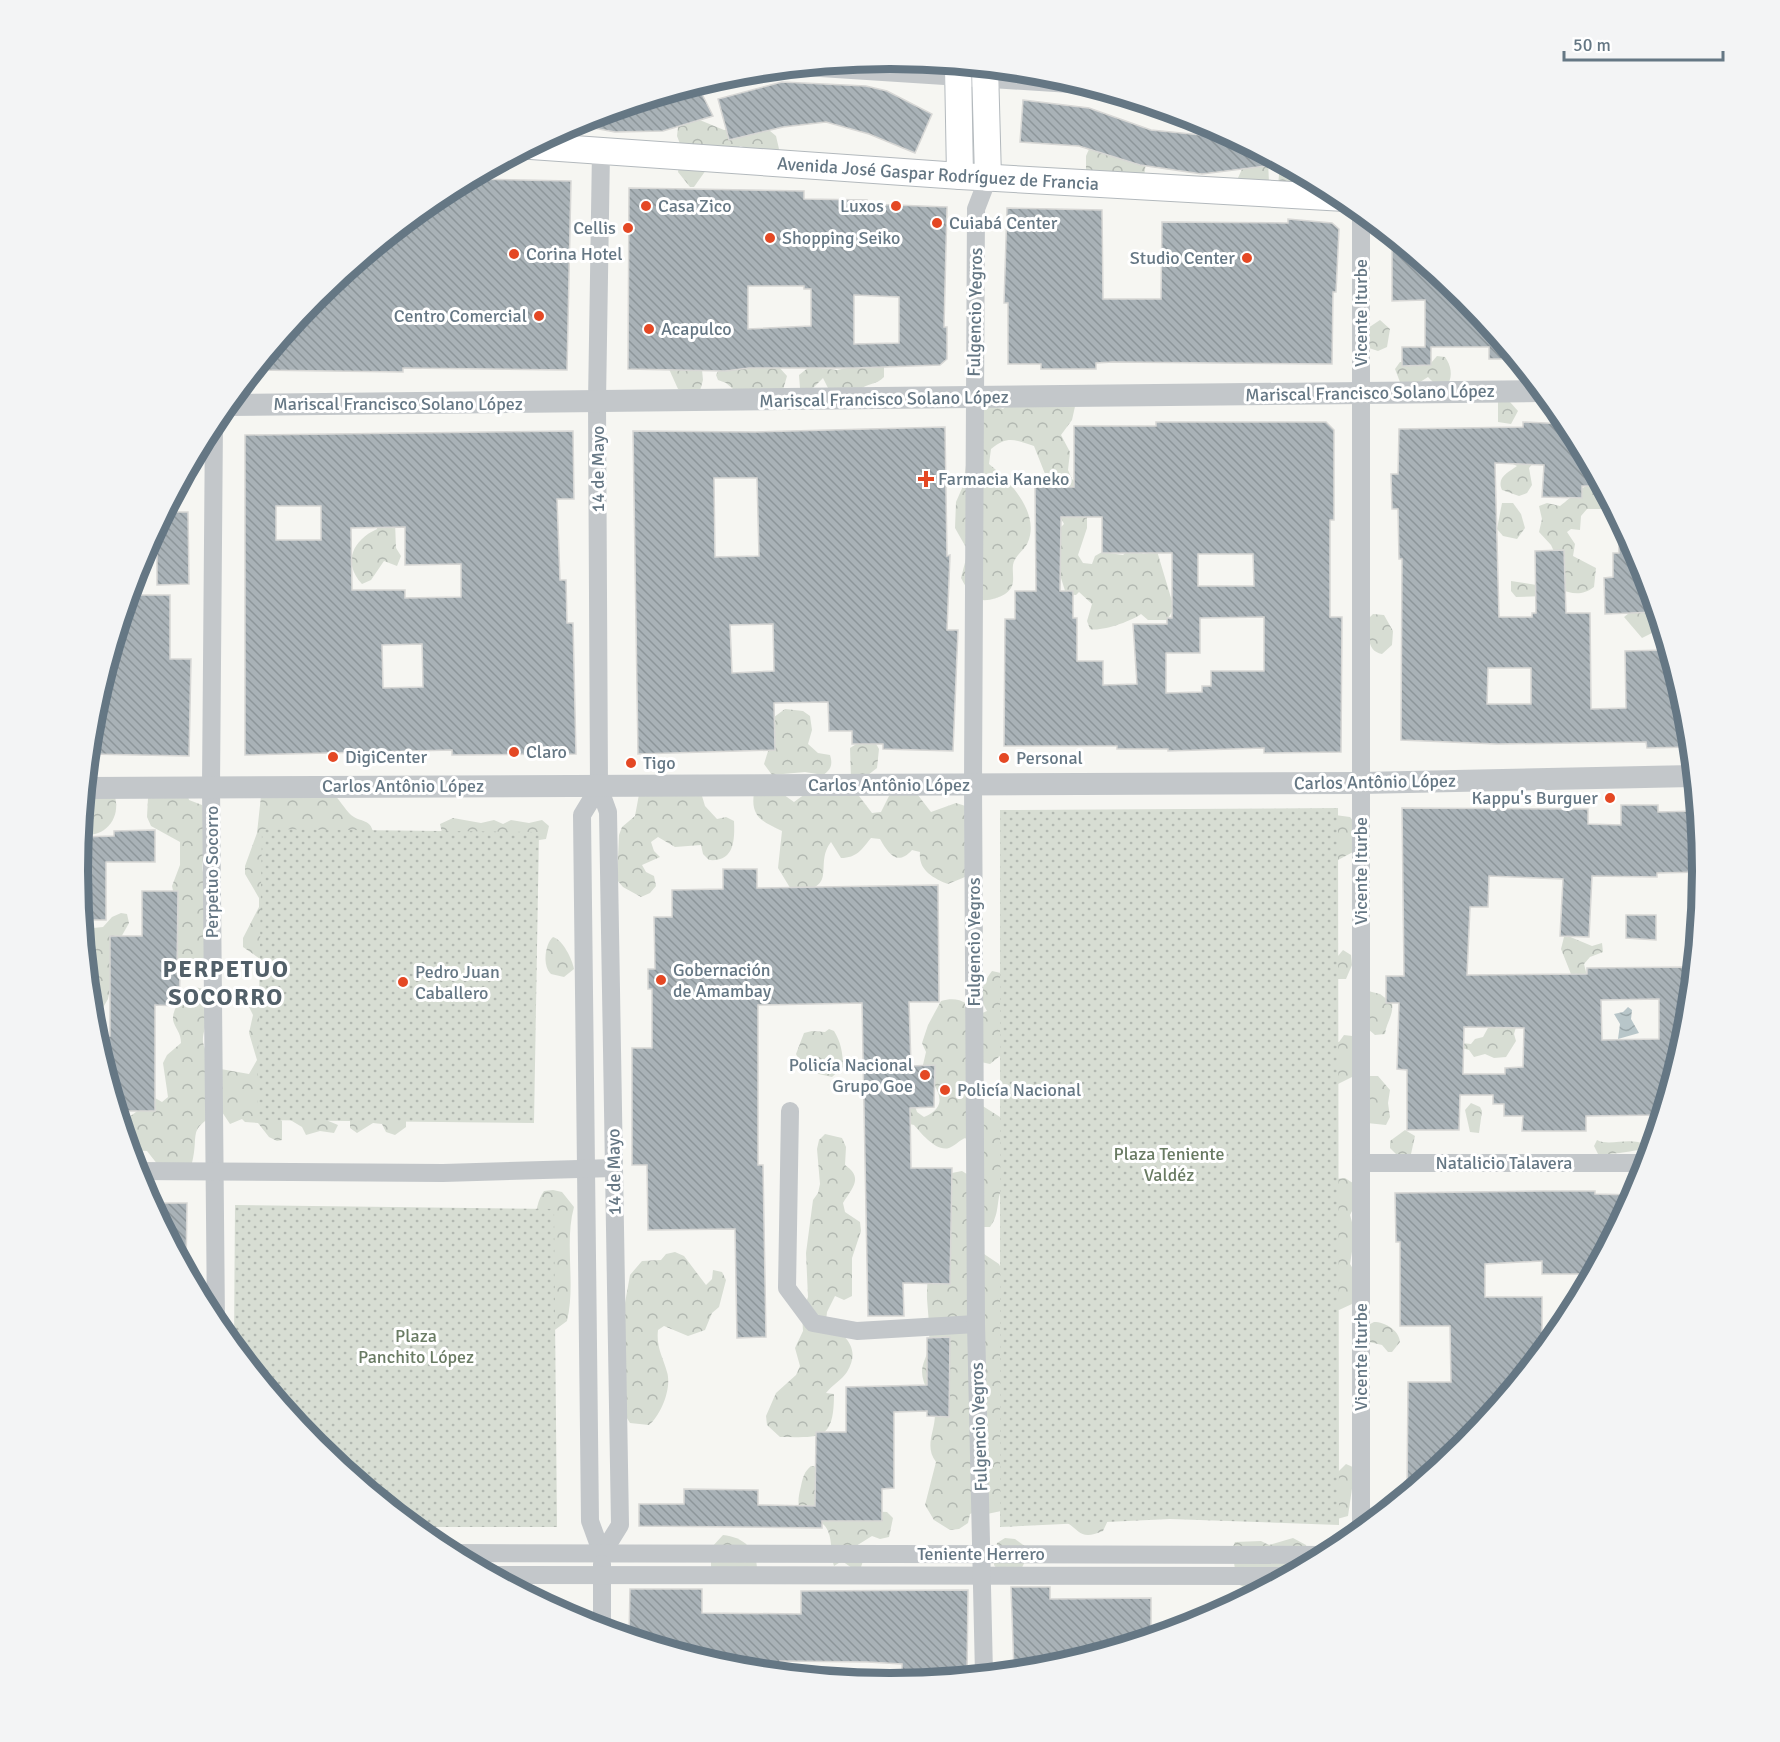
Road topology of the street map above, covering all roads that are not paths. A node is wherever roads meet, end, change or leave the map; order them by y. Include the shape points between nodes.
1 (887, 69) edge
2 (908, 70) edge
3 (958, 73) edge
4 (985, 75) edge
5 (546, 147) edge
6 (601, 151) junction
7 (960, 177) junction
8 (988, 178) junction
9 (1325, 197) edge
10 (976, 209) junction
11 (1360, 222) edge
12 (1532, 391) edge
13 (1362, 393) junction
14 (974, 398) junction
15 (597, 402) junction
16 (238, 405) edge
17 (214, 440) edge
18 (1686, 776) edge
19 (1361, 783) junction
20 (973, 784) junction
21 (212, 786) junction
22 (599, 787) junction
23 (93, 788) edge
24 (790, 1111) dead end
25 (1361, 1162) junction
26 (1637, 1163) edge
27 (614, 1168) junction
28 (586, 1170) junction
29 (146, 1171) edge
30 (214, 1171) junction
31 (216, 1305) edge
32 (976, 1324) junction
33 (1361, 1520) edge
34 (468, 1553) edge
35 (602, 1554) junction
36 (791, 1554) junction
37 (982, 1554) junction
38 (1171, 1554) junction
39 (1309, 1555) edge
40 (602, 1574) junction
41 (506, 1575) edge
42 (792, 1575) junction
43 (982, 1576) junction
44 (1170, 1576) junction
45 (1272, 1576) edge
46 (602, 1619) edge
47 (984, 1667) edge

1 - 2 street
3 - 7 main road
4 - 8 main road
5 - 6 main road, Avenida José Gaspar Rodríguez de Francia
6 - 7 main road, Avenida José Gaspar Rodríguez de Francia
6 - 15 street, 14 de Mayo
7 - 8 main road, Avenida José Gaspar Rodríguez de Francia
7 - 10 street, Fulgencio Yegros
8 - 9 main road, Avenida José Gaspar Rodríguez de Francia
8 - 10 street, Fulgencio Yegros
10 - 14 street, Fulgencio Yegros
11 - 13 street, Vicente Iturbe
12 - 13 street, Mariscal Francisco Solano López
13 - 14 street, Mariscal Francisco Solano López
13 - 19 street, Vicente Iturbe
14 - 15 street, Mariscal Francisco Solano López
14 - 20 street, Fulgencio Yegros
15 - 16 street, Mariscal Francisco Solano López
15 - 22 street, 14 de Mayo
17 - 21 street, Perpetuo Socorro
18 - 19 street, Carlos Antônio López
19 - 20 street, Carlos Antônio López
19 - 25 street, Vicente Iturbe
20 - 22 street, Carlos Antônio López
20 - 32 street, Fulgencio Yegros
21 - 22 street, Carlos Antônio López
21 - 23 street, Carlos Antônio López
21 - 30 street, Perpetuo Socorro
22 - 27 street, 14 de Mayo via 608,812
22 - 28 street, 14 de Mayo via 582,815
24 - 32 street via 787,1288 813,1323 857,1331
25 - 26 street, Natalicio Talavera
25 - 33 street, Vicente Iturbe
27 - 28 street
27 - 35 street, 14 de Mayo via 620,1525
28 - 30 street
28 - 35 street, 14 de Mayo via 590,1521
29 - 30 street
30 - 31 street, Perpetuo Socorro
32 - 37 street, Fulgencio Yegros
34 - 35 street, Teniente Herrero
35 - 36 street, Teniente Herrero
35 - 40 street, 14 de Mayo
36 - 37 street, Teniente Herrero
36 - 42 street
37 - 38 street, Teniente Herrero
37 - 43 street, Fulgencio Yegros
38 - 39 street, Teniente Herrero
38 - 44 street
40 - 41 street, Teniente Herrero
40 - 42 street, Teniente Herrero
40 - 46 street, 14 de Mayo
42 - 43 street, Teniente Herrero
43 - 44 street, Teniente Herrero
43 - 47 street, Fulgencio Yegros
44 - 45 street, Teniente Herrero

